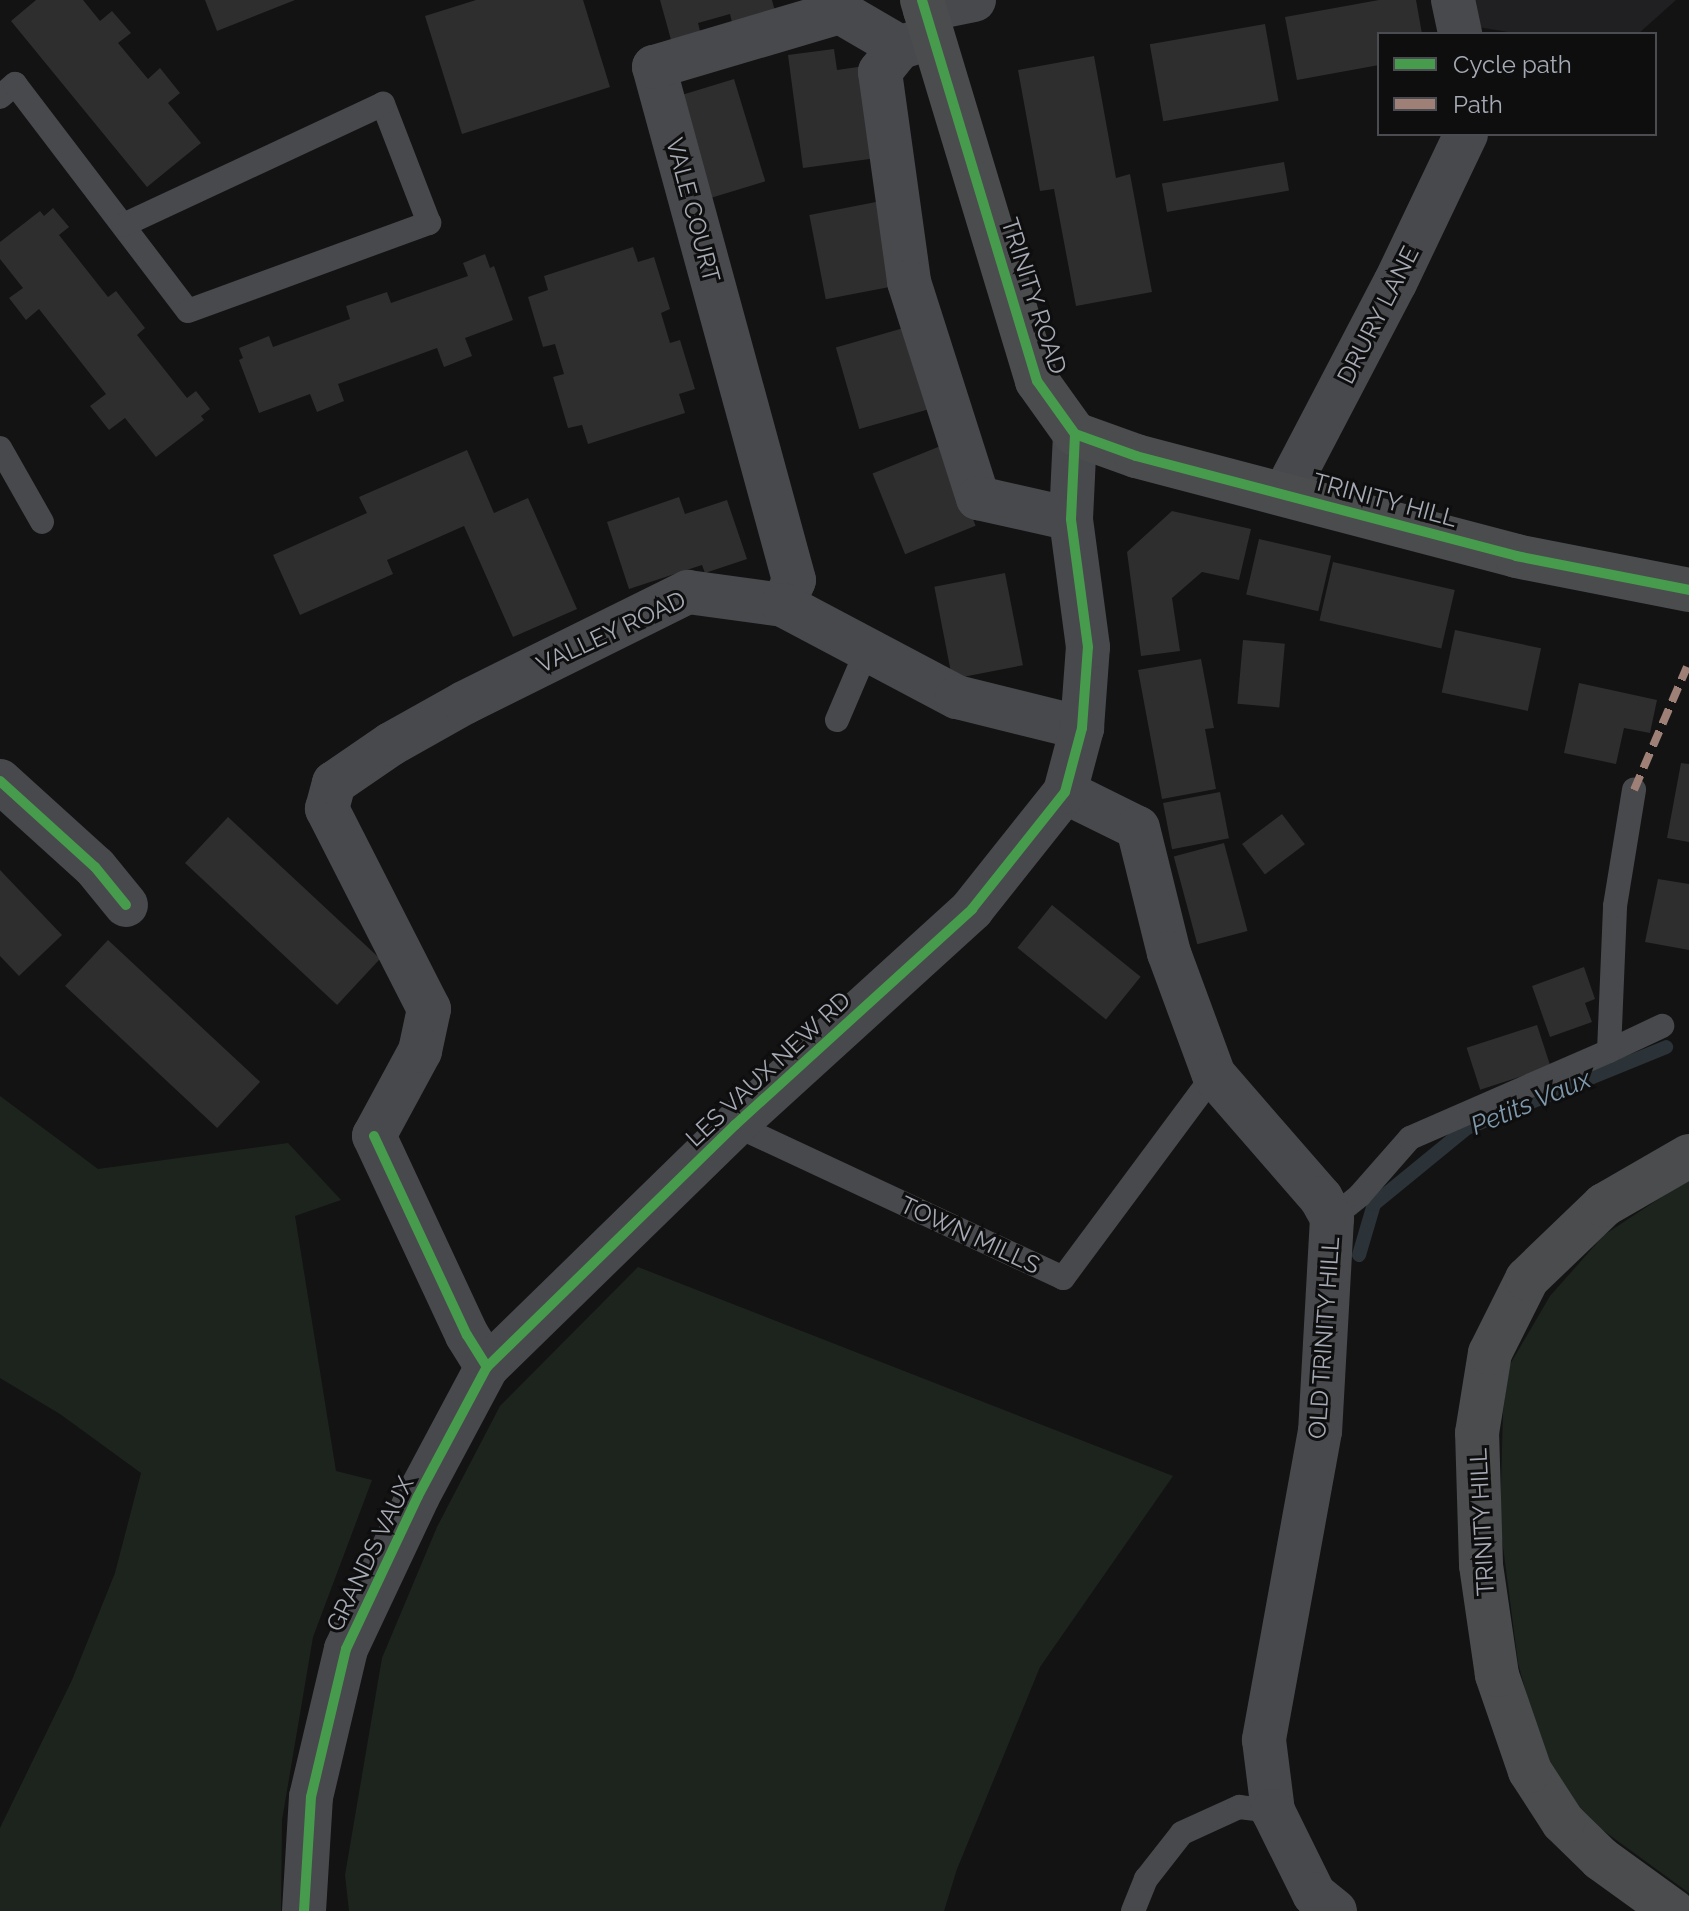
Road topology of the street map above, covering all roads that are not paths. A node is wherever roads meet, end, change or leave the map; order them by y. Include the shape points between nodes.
1 (974, 0) edge
2 (1453, 0) edge
3 (920, 24) edge
4 (1460, 32) edge
5 (0, 97) edge
6 (1465, 136) edge
7 (124, 225) junction
8 (1075, 434) junction
9 (0, 448) edge
10 (1285, 493) junction
11 (1071, 519) junction
12 (42, 522) dead end
13 (1689, 590) edge
14 (783, 605) junction
15 (866, 652) junction
16 (837, 720) dead end
17 (1082, 728) junction
18 (0, 781) edge
19 (1634, 790) dead end
20 (1065, 792) junction
21 (126, 905) dead end
22 (1662, 1026) dead end
23 (1609, 1051) junction
24 (1214, 1075) junction
25 (735, 1125) junction
26 (1689, 1156) edge
27 (1332, 1218) junction
28 (487, 1367) junction
29 (1273, 1811) junction
30 (304, 1911) edge
31 (1133, 1911) edge
32 (1335, 1911) edge
33 (1673, 1911) edge

1 - 3 street
2 - 4 street
3 - 8 main road, TRINITY ROAD via 1037,381
3 - 11 street via 880,72 909,282 978,498
3 - 14 street, VALE COURT via 840,12 654,67 794,580
5 - 7 lane via 15,84
6 - 10 street, DRURY LANE
7 - 7 lane via 383,104 429,223 188,311
8 - 10 main road, TRINITY HILL via 1136,456
8 - 11 street
9 - 12 lane
10 - 13 main road, TRINITY HILL via 1516,556
11 - 17 street via 1088,647
14 - 15 street, VALLEY ROAD
14 - 28 street, VALLEY ROAD via 688,592 464,703 334,783 327,809 429,1009 420,1051 374,1136
15 - 16 lane
15 - 17 street, VALLEY ROAD via 957,697
17 - 20 street
18 - 21 street via 95,867
19 - 23 lane via 1615,906
20 - 24 street, OLD TRINITY HILL via 1138,828 1169,953
20 - 25 street, LES VAUX NEW RD via 972,909
22 - 23 lane
23 - 27 lane via 1410,1138
24 - 25 lane, TOWN MILLS via 1063,1278
24 - 27 street, OLD TRINITY HILL via 1321,1198
25 - 28 street, LES VAUX NEW RD
26 - 33 main road, TRINITY HILL via 1604,1205 1527,1279 1490,1353 1477,1433 1481,1565 1497,1675 1530,1771 1563,1822 1601,1859
27 - 29 street, OLD TRINITY HILL via 1320,1431 1264,1740
28 - 30 street, GRANDS VAUX via 418,1496 346,1649 311,1797
29 - 31 lane via 1239,1807 1182,1833 1146,1879
29 - 32 street, OLD TRINITY HILL via 1314,1894

